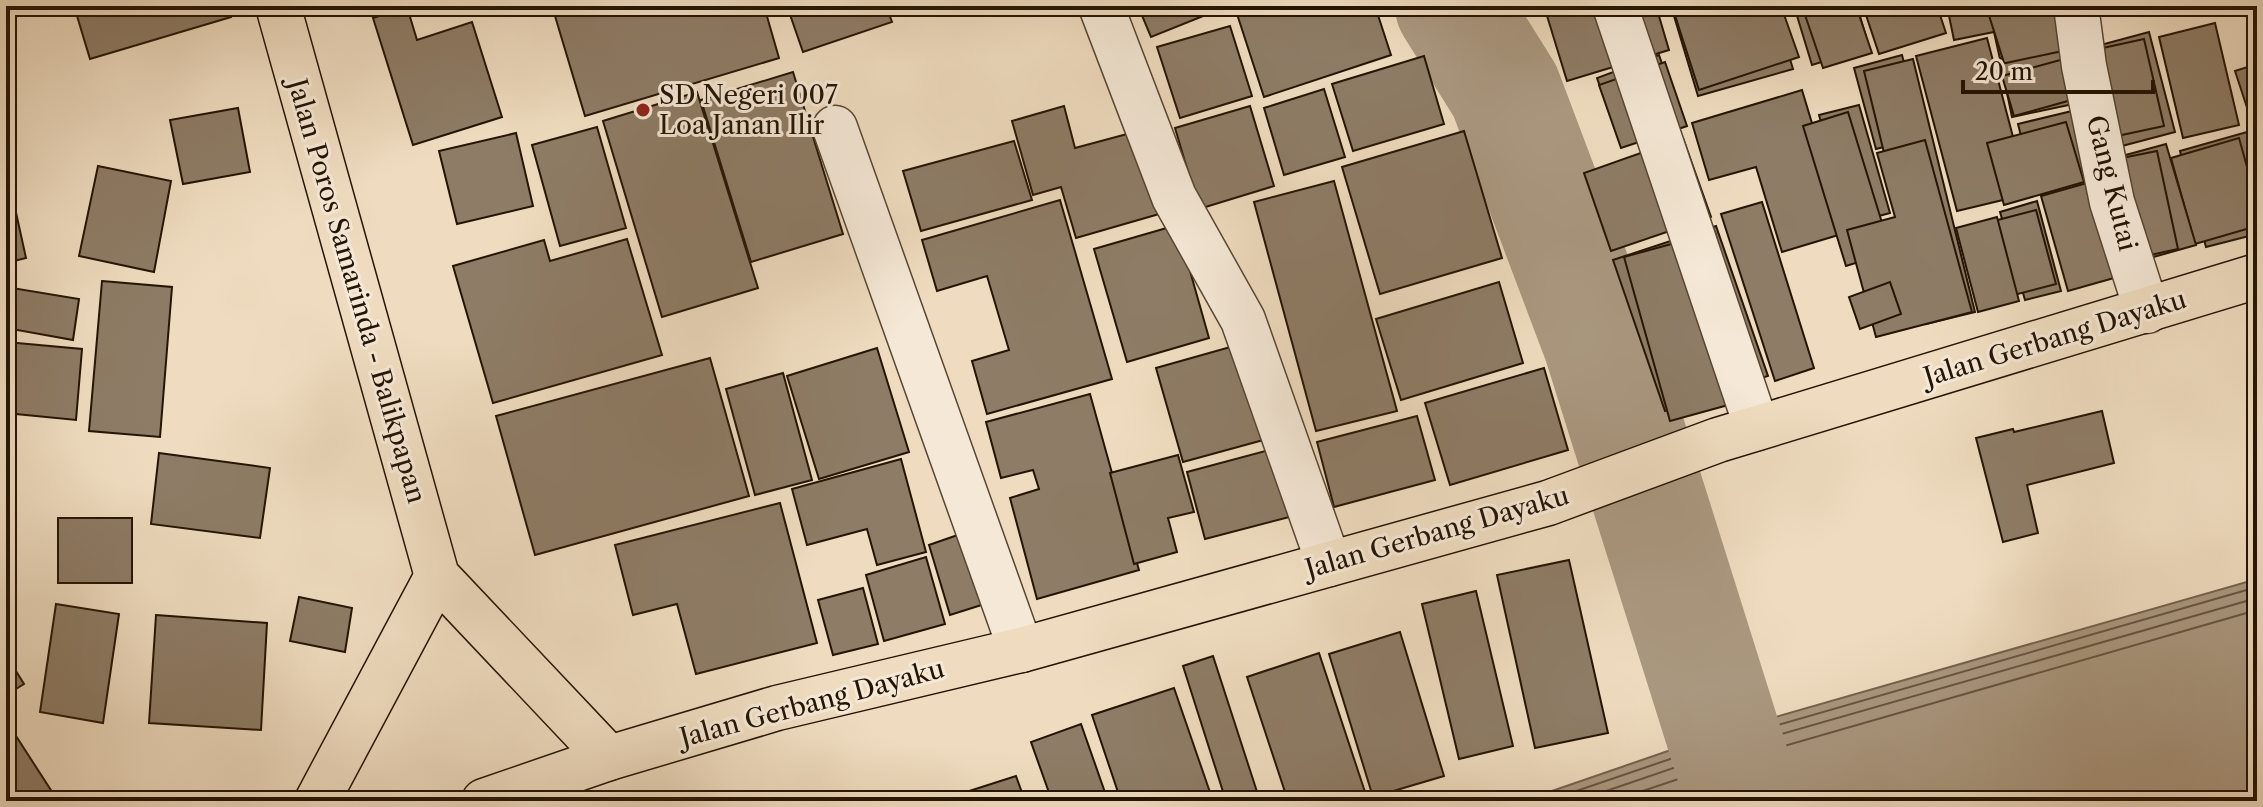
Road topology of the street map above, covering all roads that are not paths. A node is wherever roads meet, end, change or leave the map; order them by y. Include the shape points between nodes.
1 (278, 6) edge
2 (1101, 6) edge
3 (1615, 6) edge
4 (2076, 6) edge
5 (835, 128) dead end
6 (2257, 276) edge
7 (2147, 311) junction
8 (1738, 434) junction
9 (1329, 564) junction
10 (437, 576) junction
11 (1021, 650) junction
12 (609, 758) junction
13 (317, 801) edge
14 (484, 801) edge

1 - 10 highway, Jalan Poros Samarinda - Balikpapan
2 - 9 street via 1174,197 1243,320
3 - 8 street
4 - 7 street, Gang Kutai via 2112,202
5 - 11 street
6 - 7 highway, Jalan Gerbang Dayaku
7 - 8 highway, Jalan Gerbang Dayaku
8 - 9 highway, Jalan Gerbang Dayaku via 1548,503
9 - 11 highway, Jalan Gerbang Dayaku
10 - 12 highway, Jalan Poros Samarinda - Balikpapan
10 - 13 highway
11 - 12 highway, Jalan Gerbang Dayaku via 777,708
12 - 14 highway, Jalan Gerbang Dayaku

